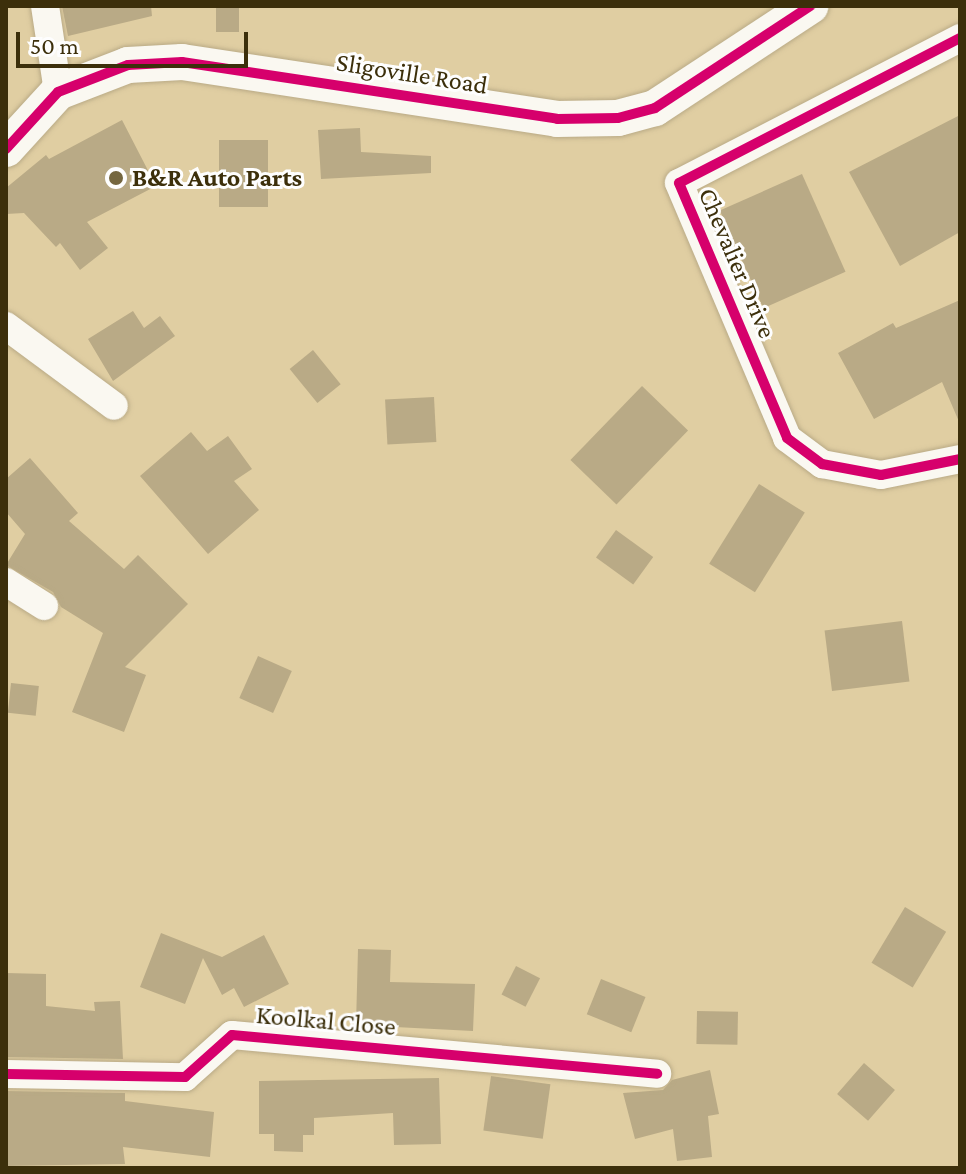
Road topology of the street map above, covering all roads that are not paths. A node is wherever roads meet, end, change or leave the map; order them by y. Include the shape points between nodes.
1 (45, 6) edge
2 (810, 6) edge
3 (960, 38) edge
4 (58, 92) junction
5 (6, 149) edge
6 (6, 326) edge
7 (114, 406) dead end
8 (960, 459) edge
9 (6, 582) edge
10 (44, 606) dead end
11 (6, 1074) edge
12 (657, 1074) dead end

1 - 4 street
2 - 4 street, Sligoville Road via 655,108 618,118 557,119 182,62 128,65
3 - 8 street, Chevalier Drive via 679,183 787,438 822,464 881,475
4 - 5 street, Sligoville Road
6 - 7 street
9 - 10 street
11 - 12 street, Koolkal Close via 185,1077 232,1035

